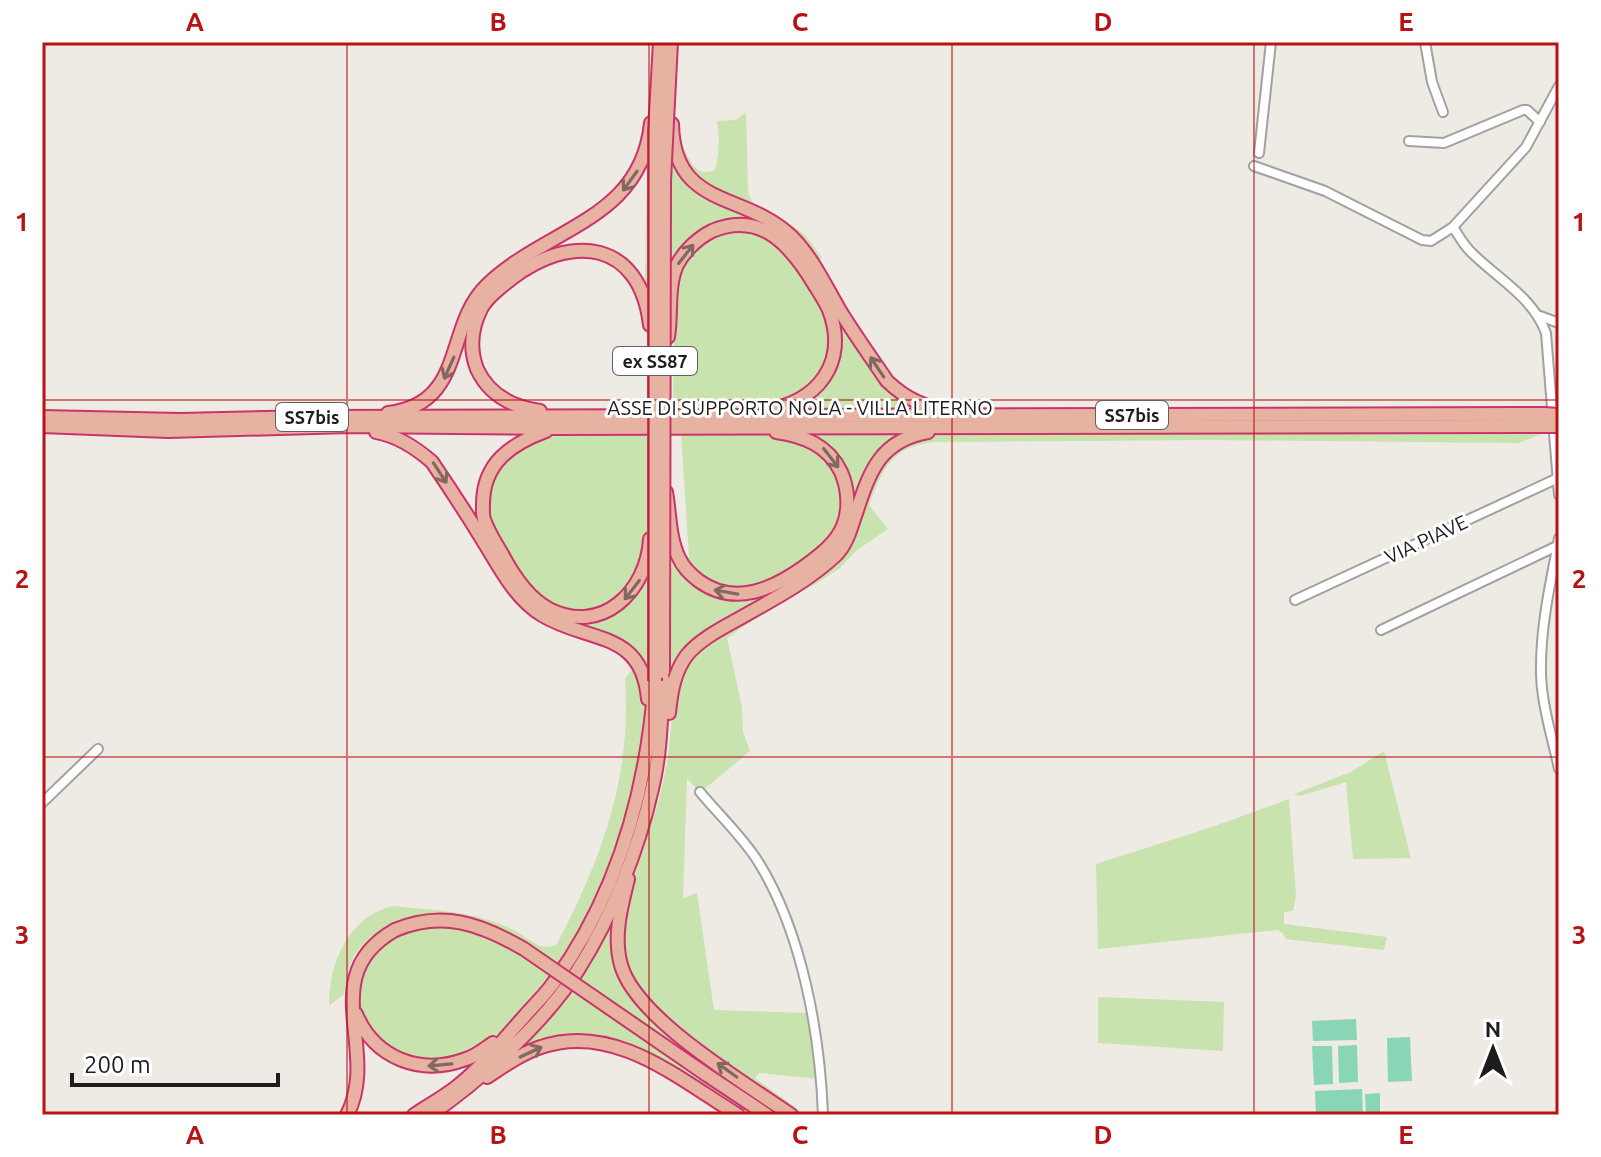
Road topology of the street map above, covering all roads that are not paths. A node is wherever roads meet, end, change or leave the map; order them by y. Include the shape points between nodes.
1 (660, 42) edge
2 (671, 42) edge
3 (1271, 42) edge
4 (1425, 42) edge
5 (663, 82) junction
6 (1559, 86) edge
7 (1443, 112) dead end
8 (1540, 122) junction
9 (1409, 141) dead end
10 (1259, 153) dead end
11 (1254, 166) dead end
12 (1453, 227) junction
13 (522, 265) junction
14 (808, 266) junction
15 (1540, 316) junction
16 (1559, 323) edge
17 (660, 352) junction
18 (1559, 415) edge
19 (583, 416) junction
20 (720, 416) junction
21 (1023, 416) junction
22 (42, 417) edge
23 (313, 417) junction
24 (1545, 420) junction
25 (42, 426) edge
26 (349, 426) junction
27 (734, 426) junction
28 (963, 426) junction
29 (1559, 426) edge
30 (553, 428) junction
31 (1558, 478) edge
32 (665, 484) junction
33 (1559, 495) edge
34 (655, 517) junction
35 (1558, 542) edge
36 (499, 558) junction
37 (803, 574) junction
38 (1295, 600) dead end
39 (1381, 630) dead end
40 (659, 679) junction
41 (654, 748) junction
42 (98, 749) dead end
43 (1559, 769) edge
44 (700, 792) dead end
45 (42, 803) edge
46 (640, 834) junction
47 (352, 1004) junction
48 (510, 1033) junction
49 (464, 1092) junction
50 (347, 1115) edge
51 (414, 1115) edge
52 (430, 1115) edge
53 (738, 1115) edge
54 (767, 1115) edge
55 (791, 1115) edge
56 (823, 1115) edge

1 - 5 highway, ex SS87, bridge
2 - 5 highway, ex SS87, bridge
3 - 10 street
4 - 7 street
5 -> 13 highway, bridge via 633,178 598,214
5 - 14 highway, bridge via 676,155 690,180 711,196 780,227 799,244
5 - 17 highway, ex SS87, bridge via 655,131
6 - 8 street
8 - 9 street via 1523,110 1444,143
8 - 12 street via 1526,147
11 - 12 street via 1325,191 1422,240 1431,241
12 - 15 street via 1470,252
13 - 17 highway, bridge via 576,250 598,250 615,258 639,282
13 - 19 highway via 481,308 471,335 474,361 484,383 510,405
13 -> 23 highway via 487,285 475,300 441,384 421,402 393,412
17 -> 14 highway, bridge via 677,266 700,238 733,226 759,229 779,238
14 - 20 highway via 835,330 833,357 824,377 808,395 786,407
21 -> 14 highway via 923,406 903,396 887,381
15 - 16 street
15 - 31 street via 1546,333
17 - 32 highway, ex SS87, bridge
17 - 34 highway, ex SS87, bridge
18 - 24 highway, ASSE DI SUPPORTO NOLA - VILLA LITERNO / SS7bis, bridge
19 - 20 highway, ASSE DI SUPPORTO NOLA - VILLA LITERNO / SS7bis
19 - 23 highway, ASSE DI SUPPORTO NOLA - VILLA LITERNO / SS7bis
20 - 21 highway, ASSE DI SUPPORTO NOLA - VILLA LITERNO / SS7bis
21 - 24 highway, ASSE DI SUPPORTO NOLA - VILLA LITERNO / SS7bis
22 - 23 highway, ASSE DI SUPPORTO NOLA - VILLA LITERNO / SS7bis
24 - 28 highway, ASSE DI SUPPORTO NOLA - VILLA LITERNO / SS7bis
24 - 29 highway, ASSE DI SUPPORTO NOLA - VILLA LITERNO / SS7bis, bridge
25 - 26 highway, ASSE DI SUPPORTO NOLA - VILLA LITERNO / SS7bis via 168,431
26 - 30 highway, ASSE DI SUPPORTO NOLA - VILLA LITERNO / SS7bis
26 -> 36 highway via 388,434 415,447 432,462
27 - 28 highway, ASSE DI SUPPORTO NOLA - VILLA LITERNO / SS7bis
27 - 30 highway, ASSE DI SUPPORTO NOLA - VILLA LITERNO / SS7bis
27 -> 37 highway via 813,442 842,475 847,498 843,526
28 - 37 highway via 914,435 888,449 869,475 838,554
30 - 36 highway via 526,438 491,467 483,491 483,519
31 - 33 street
31 - 38 street, VIA PIAVE
37 -> 32 highway, bridge via 747,594 709,588 678,557
32 - 40 highway, ex SS87, bridge
34 -> 36 highway, bridge via 638,584 629,597 594,614 550,609
34 - 40 highway, ex SS87, bridge
35 - 39 street
35 - 43 street via 1541,665
36 - 40 highway via 518,594 542,616 618,644
37 - 40 highway via 716,632
40 - 41 highway, ex SS87
40 - 41 highway via 667,724
41 - 46 highway, ex SS87 via 653,787
41 - 48 highway, ex SS87 via 618,864 587,933 553,984
42 - 45 street
44 - 56 street via 756,859 778,902 813,1018
46 - 49 highway, ex SS87 via 603,927 576,972 532,1026
55 -> 46 highway via 678,1034 643,1003 626,979 618,950 619,920
48 -> 47 highway via 470,1058 420,1066 396,1059 374,1044
47 - 50 highway via 358,1069
47 - 54 highway, bridge via 355,972 373,944 427,920 468,924 524,949
48 - 51 highway, ex SS87 via 455,1088
49 - 52 highway, ex SS87
49 -> 53 highway via 540,1047 589,1041 646,1058

